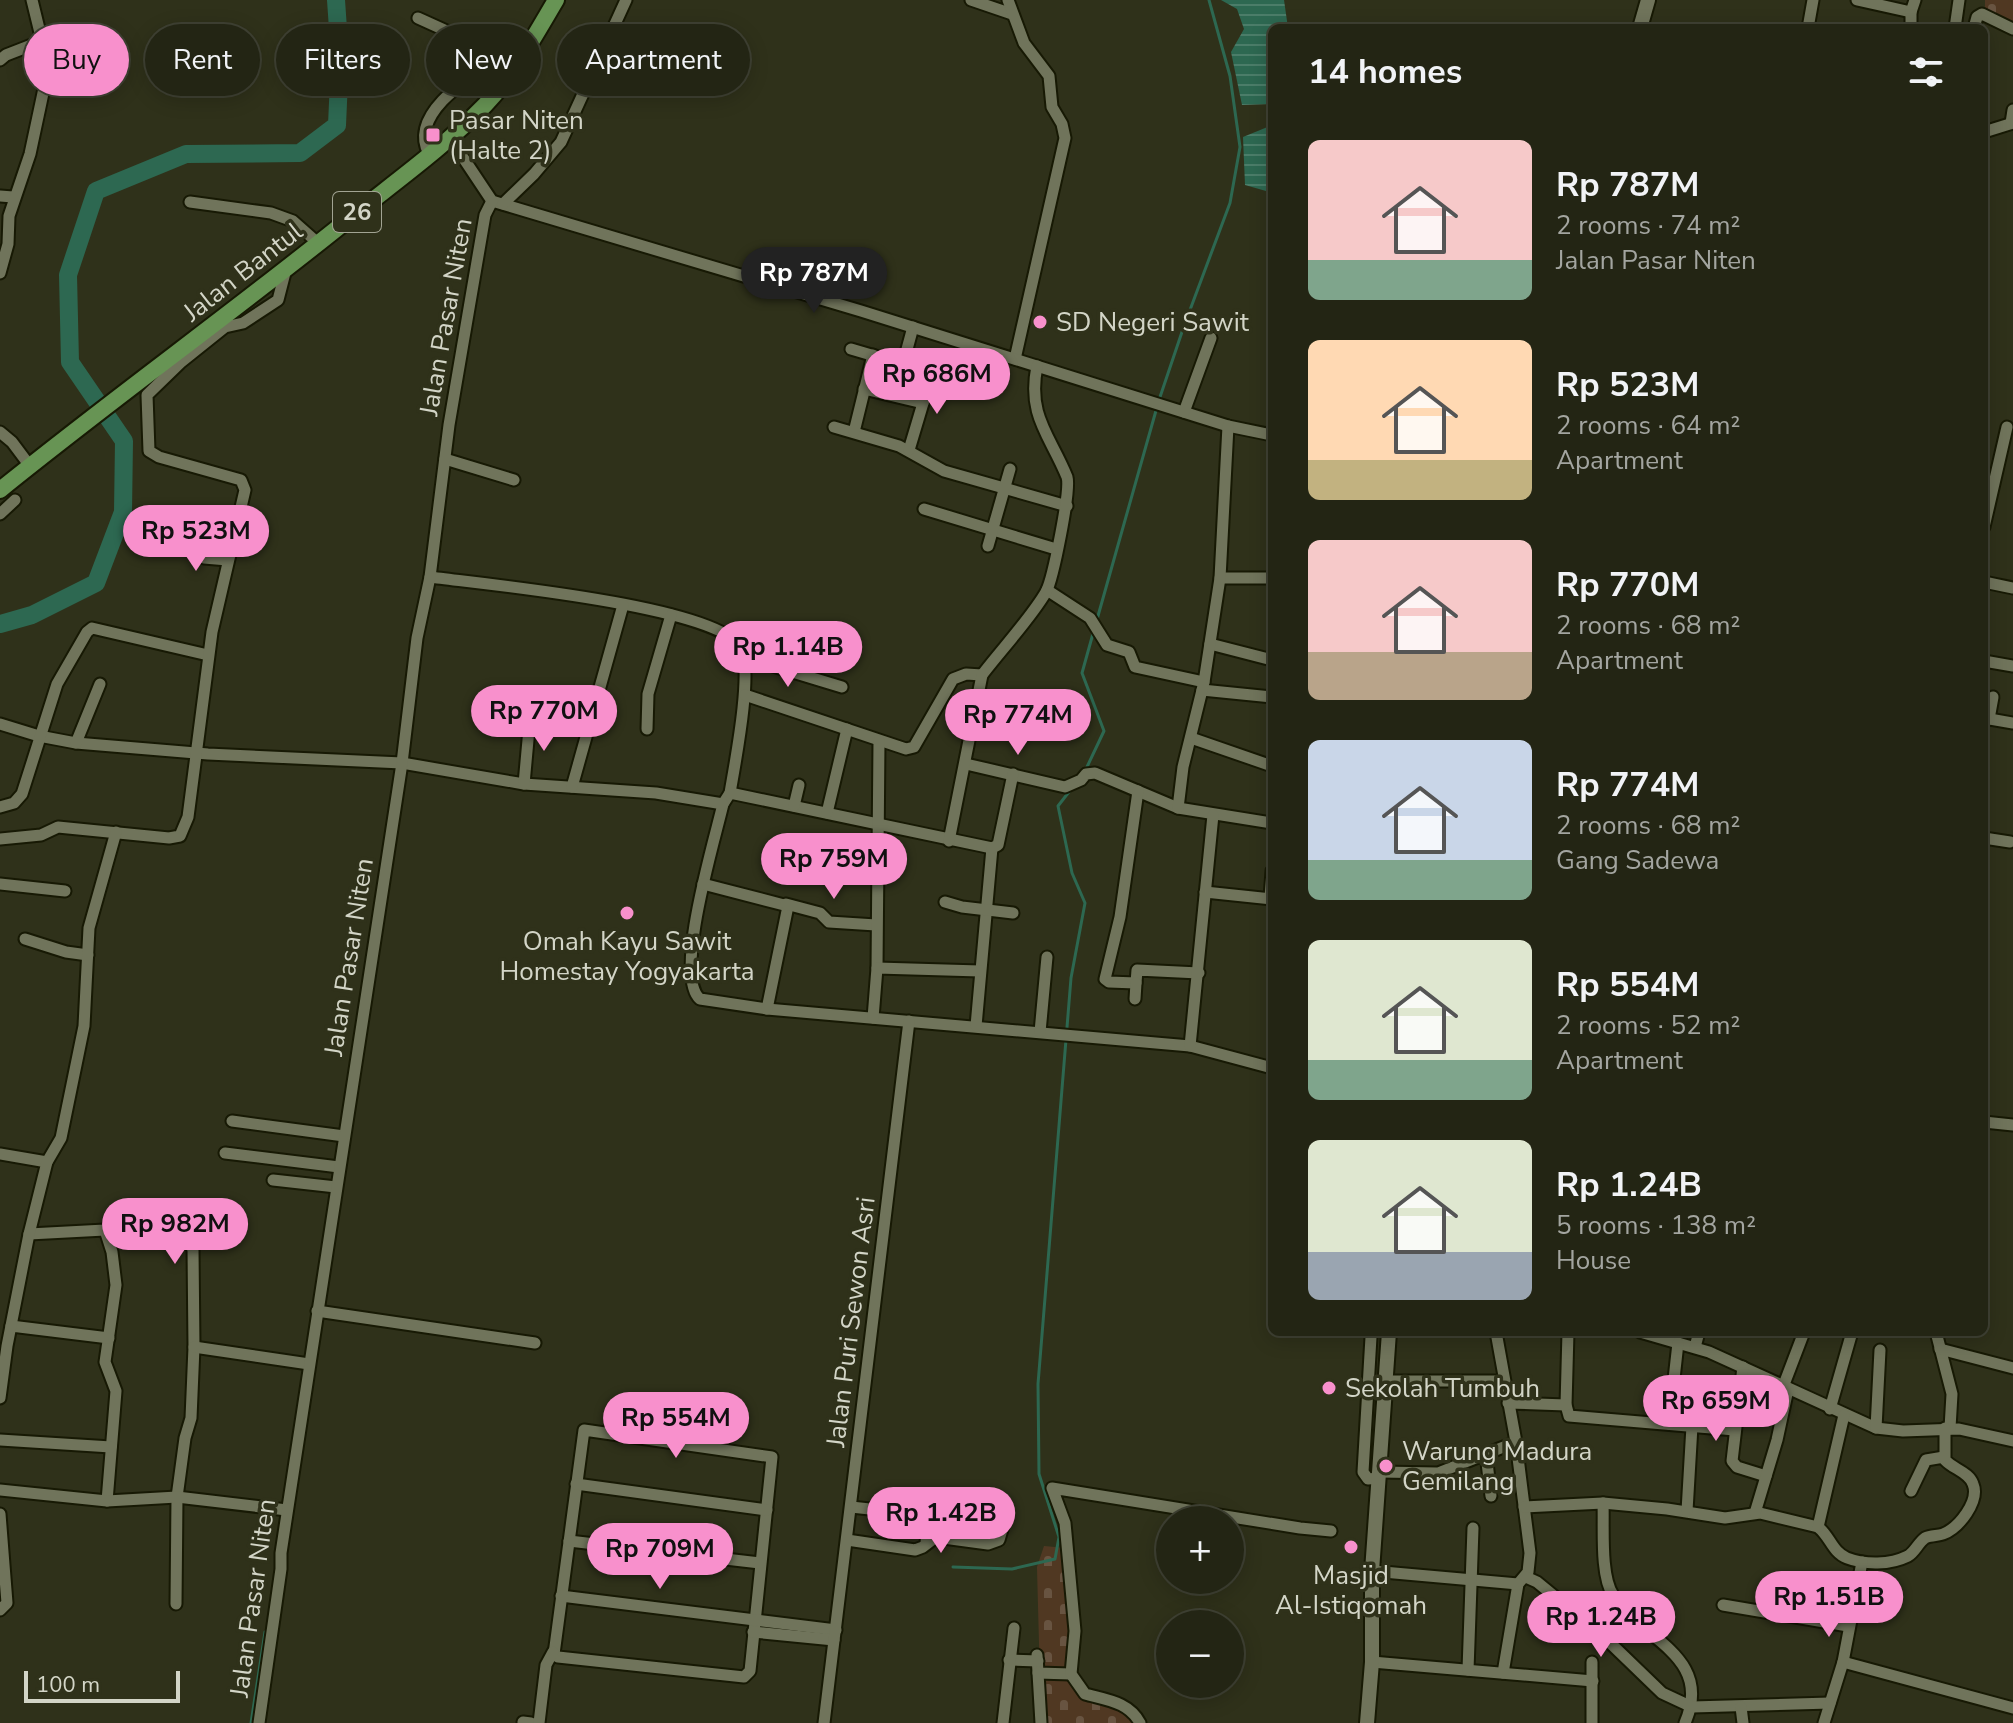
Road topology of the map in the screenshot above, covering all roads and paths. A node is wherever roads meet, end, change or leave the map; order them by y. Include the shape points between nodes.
1 (32, 0) edge
2 (556, 0) edge
3 (626, 0) edge
4 (971, 0) edge
5 (1008, 0) edge
6 (1648, 0) edge
7 (1813, 0) edge
8 (1857, 0) edge
9 (1959, 0) edge
10 (1913, 6) edge
11 (1012, 14) junction
12 (418, 18) dead end
13 (38, 24) edge
14 (431, 24) edge
15 (1641, 24) edge
16 (1809, 24) edge
17 (1956, 24) edge
18 (1975, 24) edge
19 (541, 26) edge
20 (2013, 29) edge
21 (24, 48) edge
22 (0, 60) edge
23 (42, 96) edge
24 (447, 96) edge
25 (493, 96) edge
26 (2013, 110) edge
27 (2012, 123) edge
28 (1988, 131) edge
29 (450, 138) junction
30 (429, 154) junction
31 (0, 196) edge
32 (13, 197) junction
33 (190, 202) dead end
34 (498, 202) junction
35 (319, 244) junction
36 (0, 273) edge
37 (222, 323) junction
38 (913, 327) junction
39 (1211, 338) dead end
40 (851, 349) dead end
41 (873, 355) junction
42 (1015, 359) junction
43 (903, 364) junction
44 (1037, 366) junction
45 (932, 373) junction
46 (953, 379) dead end
47 (864, 389) junction
48 (923, 403) junction
49 (1184, 412) junction
50 (1228, 426) junction
51 (834, 427) dead end
52 (2007, 427) dead end
53 (0, 432) edge
54 (854, 432) junction
55 (1268, 434) edge
56 (909, 450) junction
57 (445, 459) junction
58 (27, 462) junction
59 (1010, 469) dead end
60 (514, 480) dead end
61 (1004, 489) junction
62 (0, 490) edge
63 (15, 500) dead end
64 (1067, 506) junction
65 (924, 509) dead end
66 (1988, 510) edge
67 (0, 514) edge
68 (992, 529) junction
69 (172, 545) dead end
70 (988, 546) dead end
71 (1056, 549) junction
72 (228, 560) junction
73 (430, 577) junction
74 (1220, 578) junction
75 (1268, 578) edge
76 (1988, 583) edge
77 (2013, 588) edge
78 (1047, 590) junction
79 (623, 605) junction
80 (671, 615) junction
81 (1210, 644) junction
82 (208, 655) junction
83 (743, 657) junction
84 (1268, 659) edge
85 (1988, 662) edge
86 (2013, 666) edge
87 (982, 675) junction
88 (100, 684) dead end
89 (1203, 686) junction
90 (842, 687) dead end
91 (745, 695) junction
92 (1268, 696) edge
93 (1993, 697) dead end
94 (1988, 714) edge
95 (530, 718) dead end
96 (1988, 718) edge
97 (2013, 723) edge
98 (0, 724) edge
99 (647, 729) dead end
100 (847, 729) junction
101 (39, 736) junction
102 (1191, 738) junction
103 (879, 741) junction
104 (76, 743) junction
105 (195, 753) junction
106 (402, 763) junction
107 (966, 764) junction
108 (1268, 765) edge
109 (1013, 774) junction
110 (524, 784) junction
111 (799, 785) dead end
112 (572, 787) junction
113 (1138, 791) junction
114 (730, 793) junction
115 (723, 804) junction
116 (794, 806) junction
117 (0, 807) edge
118 (1178, 808) junction
119 (827, 813) junction
120 (1213, 815) junction
121 (1268, 822) edge
122 (877, 825) junction
123 (116, 832) junction
124 (0, 839) edge
125 (1988, 839) edge
126 (949, 841) junction
127 (2010, 842) dead end
128 (992, 848) junction
129 (0, 884) edge
130 (703, 884) junction
131 (65, 891) dead end
132 (1205, 892) junction
133 (1268, 899) edge
134 (945, 902) dead end
135 (786, 904) junction
136 (986, 911) junction
137 (1013, 913) dead end
138 (876, 925) junction
139 (25, 939) dead end
140 (88, 955) junction
141 (1047, 957) dead end
142 (877, 968) junction
143 (980, 971) junction
144 (1199, 973) junction
145 (1136, 983) junction
146 (1135, 999) dead end
147 (767, 1009) junction
148 (873, 1018) junction
149 (909, 1021) junction
150 (976, 1026) junction
151 (1040, 1032) junction
152 (1190, 1046) junction
153 (1268, 1067) edge
154 (232, 1121) dead end
155 (1988, 1122) edge
156 (2013, 1125) edge
157 (344, 1136) junction
158 (225, 1153) dead end
159 (0, 1154) edge
160 (47, 1162) junction
161 (339, 1167) junction
162 (273, 1180) dead end
163 (336, 1187) junction
164 (105, 1230) junction
165 (29, 1234) junction
166 (317, 1311) junction
167 (11, 1326) junction
168 (1389, 1336) edge
169 (1497, 1336) edge
170 (1568, 1336) edge
171 (1662, 1336) edge
172 (1698, 1336) edge
173 (1803, 1336) edge
174 (1851, 1336) edge
175 (1937, 1336) edge
176 (1371, 1337) dead end
177 (109, 1338) junction
178 (535, 1343) dead end
179 (1678, 1343) junction
180 (194, 1347) junction
181 (1695, 1347) junction
182 (1940, 1349) junction
183 (1880, 1350) dead end
184 (309, 1364) junction
185 (1743, 1367) junction
186 (2013, 1368) edge
187 (1385, 1381) junction
188 (1504, 1381) junction
189 (1785, 1388) junction
190 (0, 1398) edge
191 (1508, 1403) junction
192 (1566, 1405) junction
193 (1830, 1409) junction
194 (1844, 1415) junction
195 (1365, 1422) junction
196 (1382, 1422) junction
197 (1669, 1424) junction
198 (1692, 1426) junction
199 (1876, 1428) junction
200 (1948, 1428) junction
201 (1735, 1430) junction
202 (0, 1440) edge
203 (2013, 1441) edge
204 (1516, 1442) junction
205 (111, 1447) junction
206 (1486, 1454) junction
207 (1944, 1457) junction
208 (1380, 1475) junction
209 (1766, 1476) junction
210 (576, 1484) junction
211 (0, 1490) edge
212 (1911, 1491) dead end
213 (1491, 1496) dead end
214 (177, 1497) junction
215 (107, 1501) junction
216 (1603, 1503) junction
217 (851, 1507) junction
218 (1524, 1507) junction
219 (287, 1510) junction
220 (767, 1510) junction
221 (1687, 1511) junction
222 (1755, 1513) junction
223 (0, 1514) edge
224 (1004, 1523) dead end
225 (1818, 1527) junction
226 (1473, 1528) dead end
227 (1331, 1531) dead end
228 (847, 1540) junction
229 (569, 1541) junction
230 (926, 1543) junction
231 (1862, 1562) junction
232 (760, 1563) junction
233 (1372, 1571) junction
234 (1522, 1580) junction
235 (1470, 1581) junction
236 (561, 1596) junction
237 (176, 1604) dead end
238 (1723, 1605) dead end
239 (3, 1608) edge
240 (754, 1626) junction
241 (1848, 1626) junction
242 (1014, 1628) dead end
243 (835, 1635) junction
244 (553, 1652) junction
245 (1009, 1660) junction
246 (1372, 1662) junction
247 (1592, 1662) dead end
248 (1843, 1662) junction
249 (1038, 1663) junction
250 (1468, 1670) junction
251 (1503, 1673) junction
252 (1071, 1674) junction
253 (1593, 1681) junction
254 (1830, 1703) junction
255 (1692, 1707) junction
256 (1741, 1707) junction
257 (2013, 1708) edge
258 (523, 1722) edge
259 (259, 1723) edge
260 (531, 1723) edge
261 (539, 1723) edge
262 (824, 1723) edge
263 (1003, 1723) edge
264 (1041, 1723) edge
265 (1140, 1723) edge
266 (1367, 1723) edge
267 (1592, 1723) edge
268 (1685, 1723) edge
269 (1743, 1723) edge
270 (1824, 1723) edge

1 - 13 street
2 - 19 main road, Jalan Bantul / 26
3 - 34 street via 561,142 534,174
4 - 11 street
5 - 11 street
6 - 15 street
7 - 16 street
8 - 10 street
9 - 17 street
11 - 42 street via 1024,43 1049,76 1052,107 1065,131
12 - 14 street
18 - 20 street via 1982,14
21 - 22 street
23 - 32 street via 30,154
24 - 30 street via 427,121 424,144
25 - 29 main road, Jalan Bantul / 26
26 - 27 street
27 - 28 street
29 - 30 main road, Jalan Bantul / 26
29 - 34 street, Jalan Pasar Niten
30 - 35 main road, Jalan Bantul / 26
31 - 32 street
32 - 36 street
33 - 35 street via 271,213 293,221
34 - 38 street, Jalan Pasar Niten
34 - 57 street, Jalan Pasar Niten via 485,215
35 - 37 main road, Jalan Bantul / 26
37 - 58 main road, Jalan Bantul / 26
37 - 72 street via 151,389 146,422 149,451 244,483
38 - 42 street, Jalan Pasar Niten
38 - 43 street
39 - 49 street
40 - 41 street
41 - 43 street
41 - 47 street
42 - 44 street, Jalan Pasar Niten
43 - 45 street
44 - 49 street, Jalan Pasar Niten
44 - 64 street via 1035,407 1068,481
45 - 46 street
45 - 48 street
47 - 48 street
47 - 54 street
48 - 56 street
49 - 50 street, Jalan Pasar Niten
50 - 55 street, Jalan Pasar Niten
50 - 74 street
51 - 54 street
52 - 66 street
53 - 58 street
54 - 56 street
56 - 61 street via 938,469
57 - 60 street
57 - 73 street, Jalan Pasar Niten
58 - 62 main road, Jalan Bantul / 26
59 - 61 street
61 - 64 street
61 - 68 street
63 - 67 street
64 - 71 street
65 - 68 street
68 - 70 street
68 - 71 street
69 - 72 street via 204,551 204,558
71 - 78 street
72 - 82 street
73 - 79 street
73 - 106 street, Jalan Pasar Niten
74 - 75 street
74 - 81 street
76 - 77 street
78 - 87 street
78 - 89 street via 1090,618 1107,645 1129,652 1137,668
79 - 80 street
79 - 112 street
80 - 83 street via 723,631 735,639
80 - 99 street via 648,694
81 - 84 street
81 - 89 street
82 - 101 street via 92,628 57,684
82 - 105 street
83 - 90 street
83 - 91 street
85 - 86 street
87 - 103 street via 953,679 914,747
87 - 107 street
88 - 104 street
89 - 92 street
89 - 102 street
91 - 100 street
91 - 114 street
93 - 94 street
95 - 110 street
96 - 97 street
98 - 101 street
100 - 103 street
100 - 119 street
101 - 104 street
101 - 117 street via 22,794
102 - 108 street
102 - 118 street
103 - 122 street
104 - 105 street
105 - 106 street
105 - 123 street via 188,817 180,836
106 - 110 street
106 - 157 street, Jalan Pasar Niten
107 - 109 street
107 - 126 street
109 - 113 street via 1065,787 1095,773
109 - 128 street via 998,845
110 - 112 street
111 - 116 street
112 - 115 street
113 - 118 street
113 - 145 street via 1120,917 1105,976 1109,982
114 - 115 street
114 - 116 street
115 - 130 street
116 - 119 street
118 - 120 street
119 - 122 street
120 - 121 street
120 - 132 street
122 - 126 street
122 - 138 street
123 - 124 street via 58,827 41,835
123 - 140 street via 95,901
125 - 127 street
126 - 128 street
128 - 136 street
129 - 131 street
130 - 135 street
130 - 147 street via 690,966 696,996
132 - 133 street
132 - 144 street
134 - 136 street
135 - 138 street via 820,913 829,922
135 - 147 street
136 - 137 street
136 - 143 street
138 - 142 street
139 - 140 street
140 - 160 street via 84,1026 61,1138
141 - 151 street
142 - 143 street
142 - 148 street
143 - 150 street
144 - 145 street via 1137,970
144 - 152 street
145 - 146 street
147 - 148 street
148 - 149 street
149 - 150 street
149 - 217 street, Jalan Puri Sewon Asri
150 - 151 street
151 - 152 street
152 - 153 street
154 - 157 street
155 - 156 street
157 - 161 street, Jalan Pasar Niten
158 - 161 street
159 - 160 street
160 - 165 street
161 - 163 street, Jalan Pasar Niten
162 - 163 street
163 - 166 street, Jalan Pasar Niten
164 - 165 street
164 - 177 street via 116,1285
164 - 180 street via 112,1222 190,1242
165 - 167 street
166 - 178 street
166 - 184 street, Jalan Pasar Niten
167 - 177 street
167 - 190 street
168 - 187 street
169 - 188 street
170 - 192 street
171 - 179 street
172 - 181 street
173 - 189 street
174 - 193 street
175 - 182 street
176 - 195 street
177 - 205 street via 105,1362 116,1391
179 - 181 street
179 - 197 street
180 - 184 street
180 - 214 street via 191,1418
181 - 185 street
182 - 186 street
182 - 200 street via 1952,1394
183 - 199 street
184 - 219 street, Jalan Pasar Niten
185 - 189 street
185 - 201 street
187 - 188 street
187 - 196 street
188 - 191 street
189 - 193 street
189 - 209 street
191 - 192 street
191 - 204 street
192 - 197 street via 1571,1417
193 - 194 street
194 - 199 street
194 - 225 street
195 - 196 street
195 - 208 street via 1363,1475
196 - 208 street
197 - 198 street
198 - 201 street
198 - 221 street
199 - 200 street
200 - 203 street
200 - 207 street
201 - 209 street via 1733,1464
202 - 205 street
204 - 206 street
204 - 218 street
205 - 215 street
206 - 208 street via 1438,1473
206 - 213 street
207 - 212 street via 1926,1460
207 - 231 street via 1973,1483 1972,1500 1960,1521 1925,1539 1907,1556
208 - 233 street
209 - 222 street
210 - 220 street
210 - 220 street via 584,1430 771,1455
210 - 229 street
211 - 215 street
214 - 215 street
214 - 219 street
214 - 237 street
216 - 218 street
216 - 221 street
216 - 255 street via 1611,1593 1680,1659
217 - 228 street, Jalan Puri Sewon Asri
217 - 230 street via 926,1515
218 - 234 street via 1530,1553
219 - 259 street, Jalan Pasar Niten
220 - 232 street
221 - 222 street via 1725,1518
222 - 225 street
223 - 239 street
224 - 230 street via 995,1543 936,1537
225 - 231 street via 1836,1551
226 - 235 street
227 - 252 street via 1052,1488 1065,1523 1075,1631
228 - 230 street via 915,1550
228 - 243 street, Jalan Puri Sewon Asri
229 - 232 street
229 - 236 street
231 - 241 street
232 - 240 street
233 - 235 street
233 - 246 street
234 - 235 street
234 - 251 street
234 - 255 street via 1537,1582 1662,1693
235 - 250 street
236 - 240 street
236 - 244 street
238 - 241 street
240 - 243 street
240 - 244 street via 750,1671 739,1678 558,1657
241 - 248 street
242 - 245 street
243 - 262 street, Jalan Puri Sewon Asri
244 - 261 street via 546,1665
245 - 249 street
245 - 263 street
246 - 250 street
246 - 266 street
247 - 253 street
248 - 254 street
248 - 257 street
249 - 252 street
249 - 264 street
250 - 251 street
251 - 253 street
252 - 265 street via 1085,1694 1124,1705
253 - 267 street
254 - 256 street
254 - 270 street
255 - 256 street
255 - 268 street
256 - 269 street
258 - 260 street

